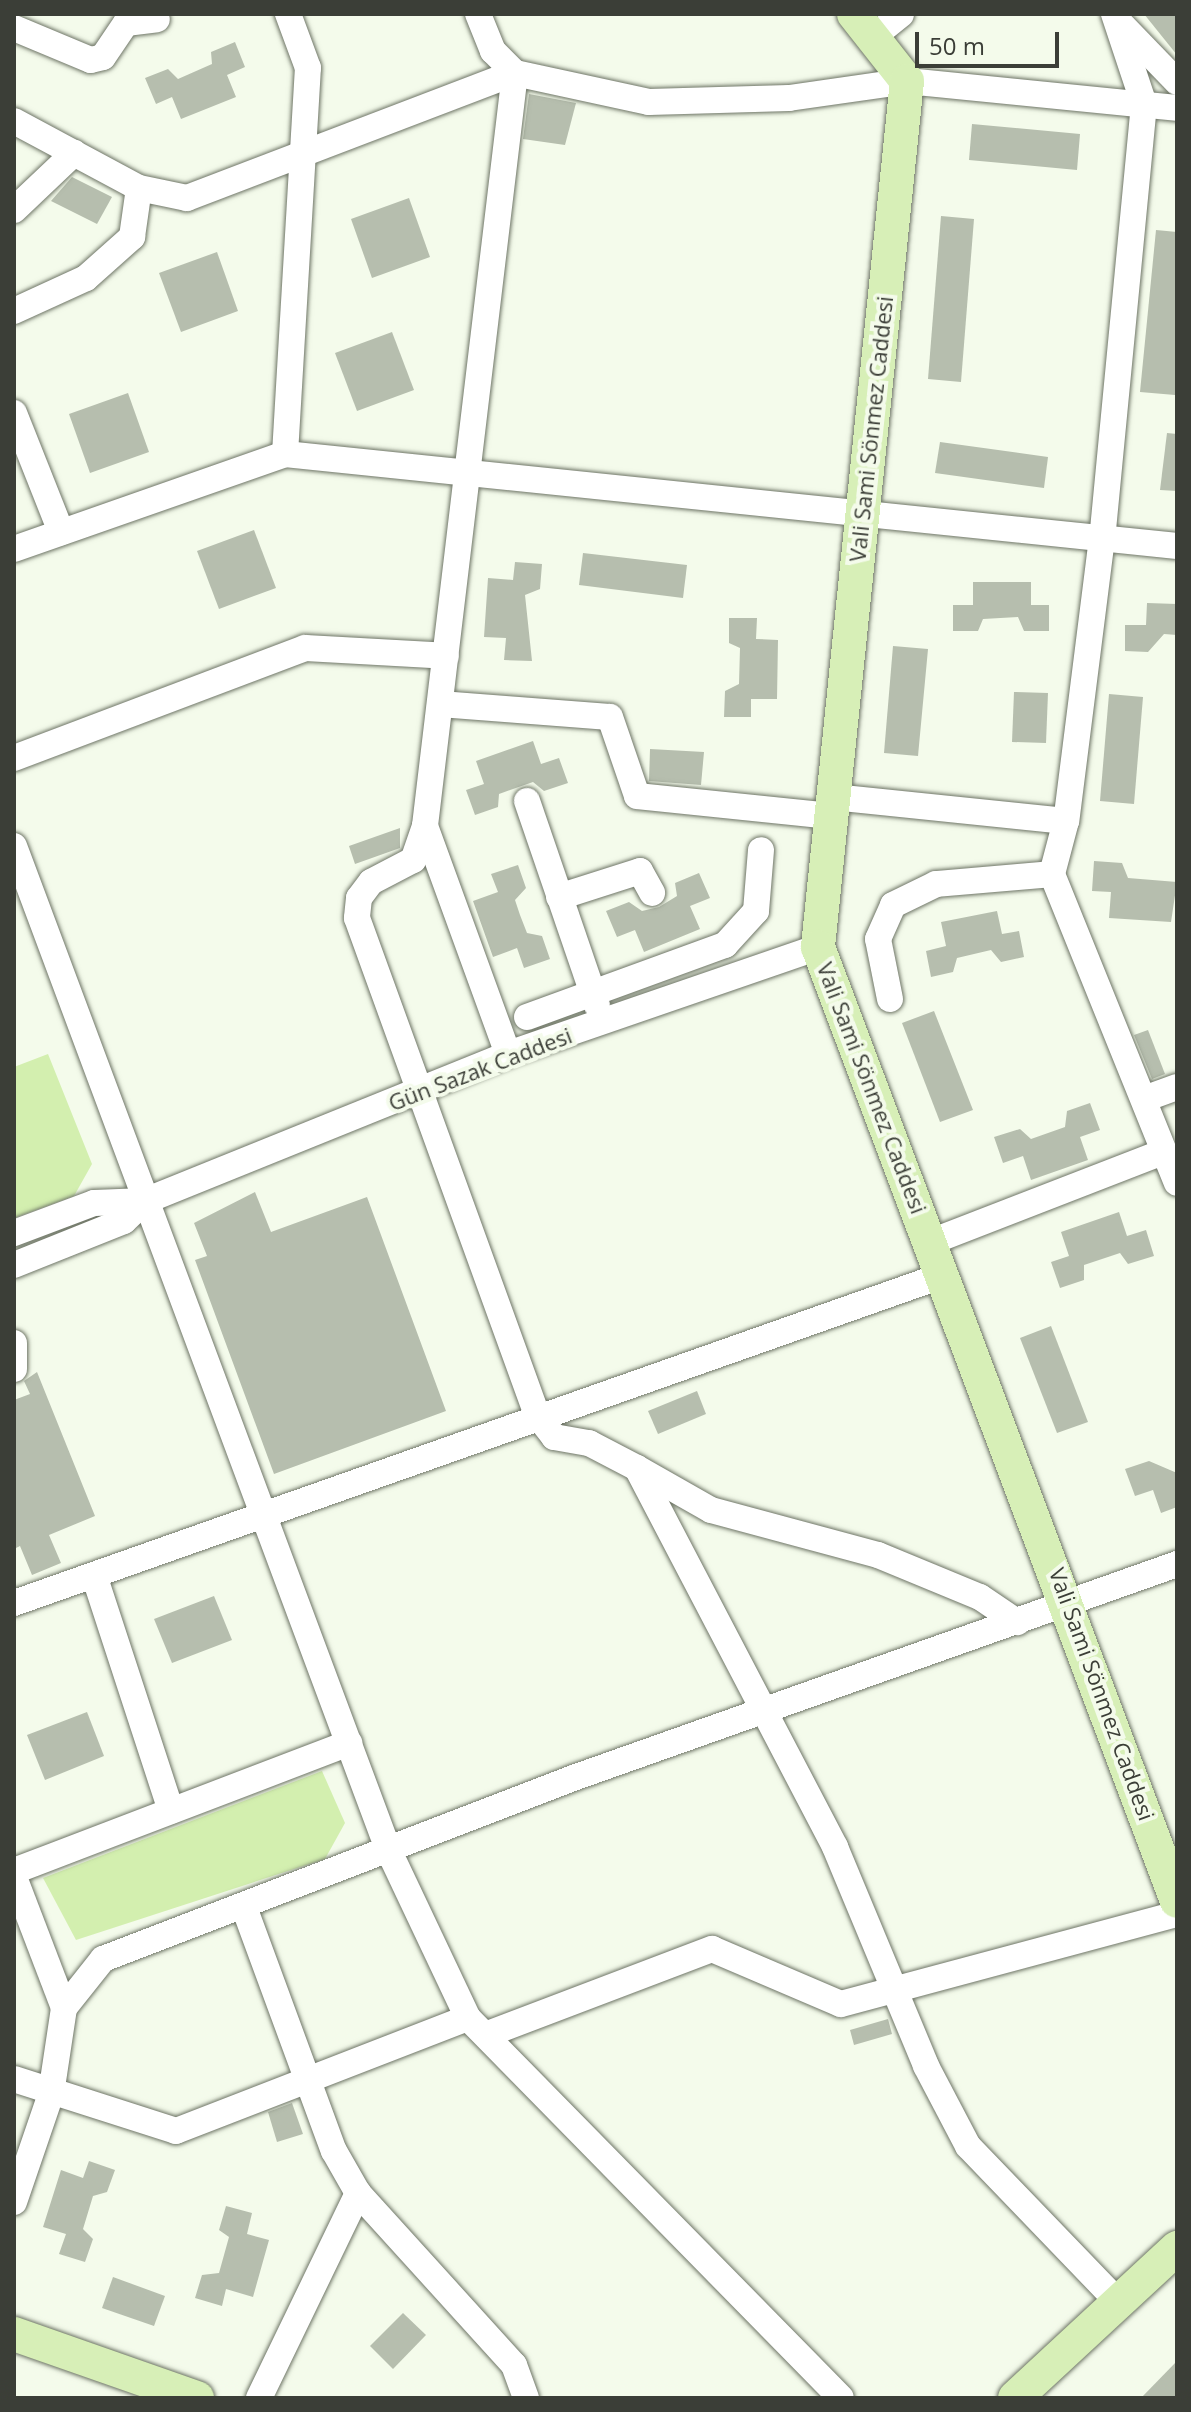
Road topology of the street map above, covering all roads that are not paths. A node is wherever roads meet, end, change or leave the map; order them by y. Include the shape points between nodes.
1 (288, 14) edge
2 (478, 14) edge
3 (901, 14) edge
4 (161, 16) edge
5 (1114, 16) edge
6 (118, 18) edge
7 (863, 26) edge
8 (14, 28) edge
9 (515, 73) junction
10 (907, 81) junction
11 (1177, 82) edge
12 (1144, 104) junction
13 (1177, 108) edge
14 (14, 121) edge
15 (74, 153) junction
16 (303, 158) junction
17 (139, 188) junction
18 (14, 210) edge
19 (14, 311) edge
20 (14, 413) edge
21 (285, 454) junction
22 (469, 474) junction
23 (862, 515) junction
24 (61, 532) junction
25 (1102, 538) junction
26 (1177, 546) edge
27 (14, 549) edge
28 (446, 656) junction
29 (440, 704) junction
30 (14, 758) edge
31 (527, 801) dead end
32 (832, 807) junction
33 (1066, 821) junction
34 (425, 826) junction
35 (14, 846) edge
36 (761, 850) dead end
37 (1052, 874) junction
38 (652, 893) dead end
39 (559, 897) junction
40 (818, 947) junction
41 (591, 990) junction
42 (890, 999) dead end
43 (527, 1017) dead end
44 (604, 1022) junction
45 (508, 1054) junction
46 (1177, 1087) edge
47 (421, 1091) junction
48 (1144, 1099) junction
49 (1163, 1152) junction
50 (1177, 1183) edge
51 (145, 1201) junction
52 (14, 1233) edge
53 (931, 1242) junction
54 (14, 1265) edge
55 (944, 1275) junction
56 (14, 1343) edge
57 (14, 1369) edge
58 (537, 1415) junction
59 (637, 1468) junction
60 (264, 1514) junction
61 (1177, 1564) edge
62 (94, 1575) junction
63 (14, 1603) edge
64 (1069, 1604) junction
65 (1017, 1622) junction
66 (767, 1710) junction
67 (349, 1743) junction
68 (171, 1811) junction
69 (388, 1849) junction
70 (14, 1871) edge
71 (14, 1877) edge
72 (1177, 1901) edge
73 (244, 1907) junction
74 (1177, 1914) edge
75 (899, 1988) junction
76 (64, 2008) junction
77 (468, 2018) junction
78 (488, 2034) junction
79 (14, 2079) edge
80 (307, 2080) junction
81 (51, 2094) junction
82 (358, 2193) junction
83 (14, 2202) edge
84 (1177, 2248) edge
85 (1118, 2302) junction
86 (14, 2334) edge
87 (197, 2398) edge
88 (259, 2398) edge
89 (526, 2398) edge
90 (841, 2398) edge
91 (1015, 2398) edge

1 - 16 street via 308,68
2 - 9 street via 493,51
3 - 7 street
4 - 6 street
5 - 11 street
5 - 12 street
6 - 8 street via 103,57 91,60
7 - 10 main road
9 - 10 street via 649,102 789,98
9 - 16 street
9 - 22 street
10 - 12 street
10 - 23 main road, Vali Sami Sönmez Caddesi
12 - 13 street
12 - 25 street
14 - 15 street
15 - 17 street
15 - 18 street
16 - 17 street via 187,198
16 - 21 street
17 - 19 street via 132,237 86,278
20 - 24 street
21 - 22 street
21 - 24 street
22 - 23 street
22 - 28 street
23 - 25 street
23 - 32 main road, Vali Sami Sönmez Caddesi
24 - 27 street
25 - 26 street
25 - 33 street
28 - 29 street
28 - 30 street via 305,648
29 - 32 street via 610,717 637,796
29 - 34 street
31 - 39 street
32 - 33 street
32 - 40 main road, Vali Sami Sönmez Caddesi
33 - 37 street
34 - 45 street
34 - 47 street via 413,860 365,890 357,918
35 - 51 street
36 - 41 street via 756,911 725,945
37 - 42 street via 936,884 893,905 878,939
37 - 48 street
38 - 39 street via 640,871
39 - 41 street
40 - 44 street, Gün Sazak Caddesi
40 - 53 main road, Vali Sami Sönmez Caddesi
41 - 43 street
41 - 44 street
44 - 45 street, Gün Sazak Caddesi
45 - 47 street, Gün Sazak Caddesi
46 - 48 street
47 - 51 street, Gün Sazak Caddesi
47 - 58 street
48 - 49 street
49 - 50 street
49 - 53 street
51 - 52 street, Gün Sazak Caddesi via 94,1203
51 - 54 street, Gün Sazak Caddesi via 114,1226
51 - 60 street
53 - 55 main road, Vali Sami Sönmez Caddesi
55 - 58 street
55 - 64 main road, Vali Sami Sönmez Caddesi
56 - 57 street
58 - 59 street via 554,1437 589,1443
58 - 60 street
59 - 65 street via 711,1510 878,1555 980,1597
59 - 66 street
60 - 62 street
60 - 67 street
61 - 64 street
62 - 63 street
62 - 68 street
64 - 65 street
64 - 72 main road, Vali Sami Sönmez Caddesi
65 - 66 street
66 - 69 street
66 - 75 street
67 - 68 street
67 - 69 street
68 - 70 street
69 - 73 street
69 - 77 street
71 - 76 street
73 - 76 street via 103,1959
73 - 80 street
74 - 75 street
75 - 78 street via 841,2004 712,1949
75 - 85 street via 926,2066 968,2146
76 - 81 street
77 - 78 street
77 - 80 street
78 - 90 street
79 - 81 street
80 - 81 street via 176,2131
80 - 82 street
81 - 83 street
82 - 88 street
82 - 89 street via 514,2365
84 - 85 main road
85 - 91 main road
86 - 87 main road

